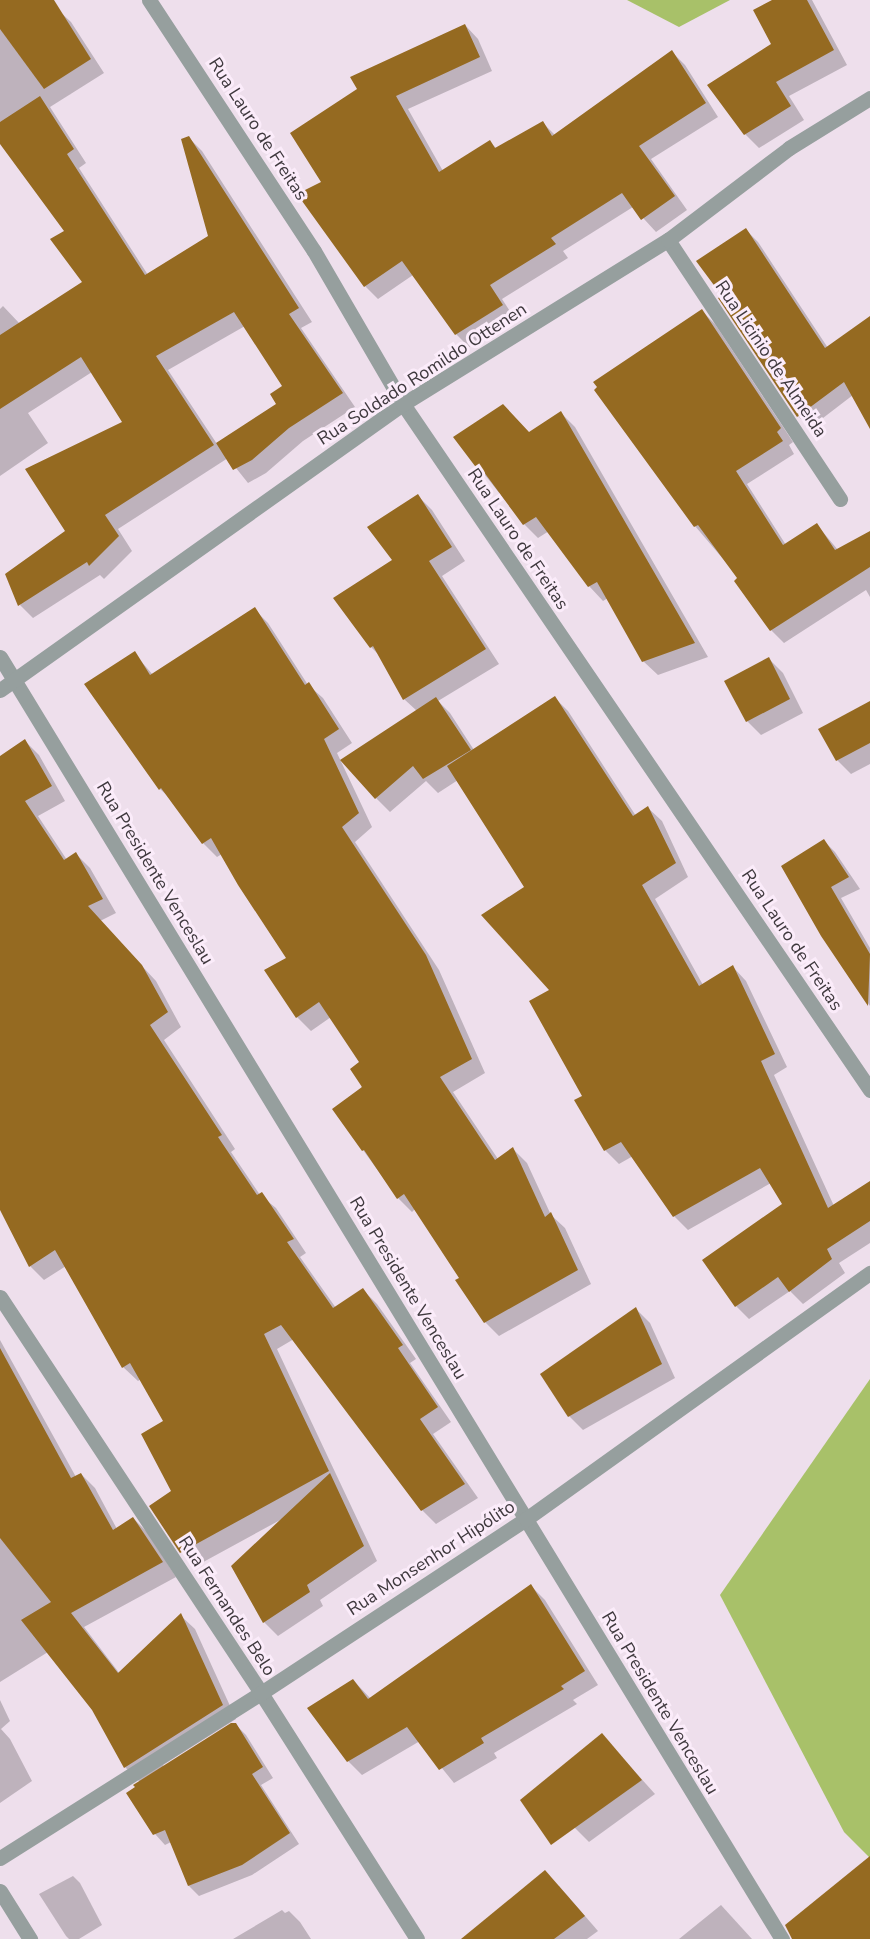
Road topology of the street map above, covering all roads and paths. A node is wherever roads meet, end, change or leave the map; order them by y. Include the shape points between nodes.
1 (149, 0) edge
2 (870, 98) edge
3 (668, 240) junction
4 (403, 404) junction
5 (840, 500) dead end
6 (0, 657) edge
7 (14, 681) junction
8 (0, 690) edge
9 (870, 1090) edge
10 (870, 1273) edge
11 (0, 1297) edge
12 (526, 1519) junction
13 (261, 1693) junction
14 (0, 1858) edge
15 (0, 1891) edge
16 (30, 1939) edge
17 (417, 1939) edge
18 (782, 1939) edge

1 - 4 street, Rua Lauro de Freitas via 308,242
2 - 3 street, Rua Soldado Romildo Ottenen via 789,148
3 - 4 street, Rua Soldado Romildo Ottenen
3 - 5 street, Rua Licinio de Almeida
4 - 7 street, Rua Soldado Romildo Ottenen
4 - 9 street, Rua Lauro de Freitas
6 - 7 street, Rua Presidente Venceslau
7 - 8 street, Rua Soldado Romildo Ottenen
7 - 12 street, Rua Presidente Venceslau
10 - 12 street, Rua Monsenhor Hipólito
11 - 13 street, Rua Fernandes Belo
12 - 13 street, Rua Monsenhor Hipólito
12 - 18 street, Rua Presidente Venceslau
13 - 14 street, Rua Monsenhor Hipólito
13 - 17 street, Rua Fernandes Belo
15 - 16 street

